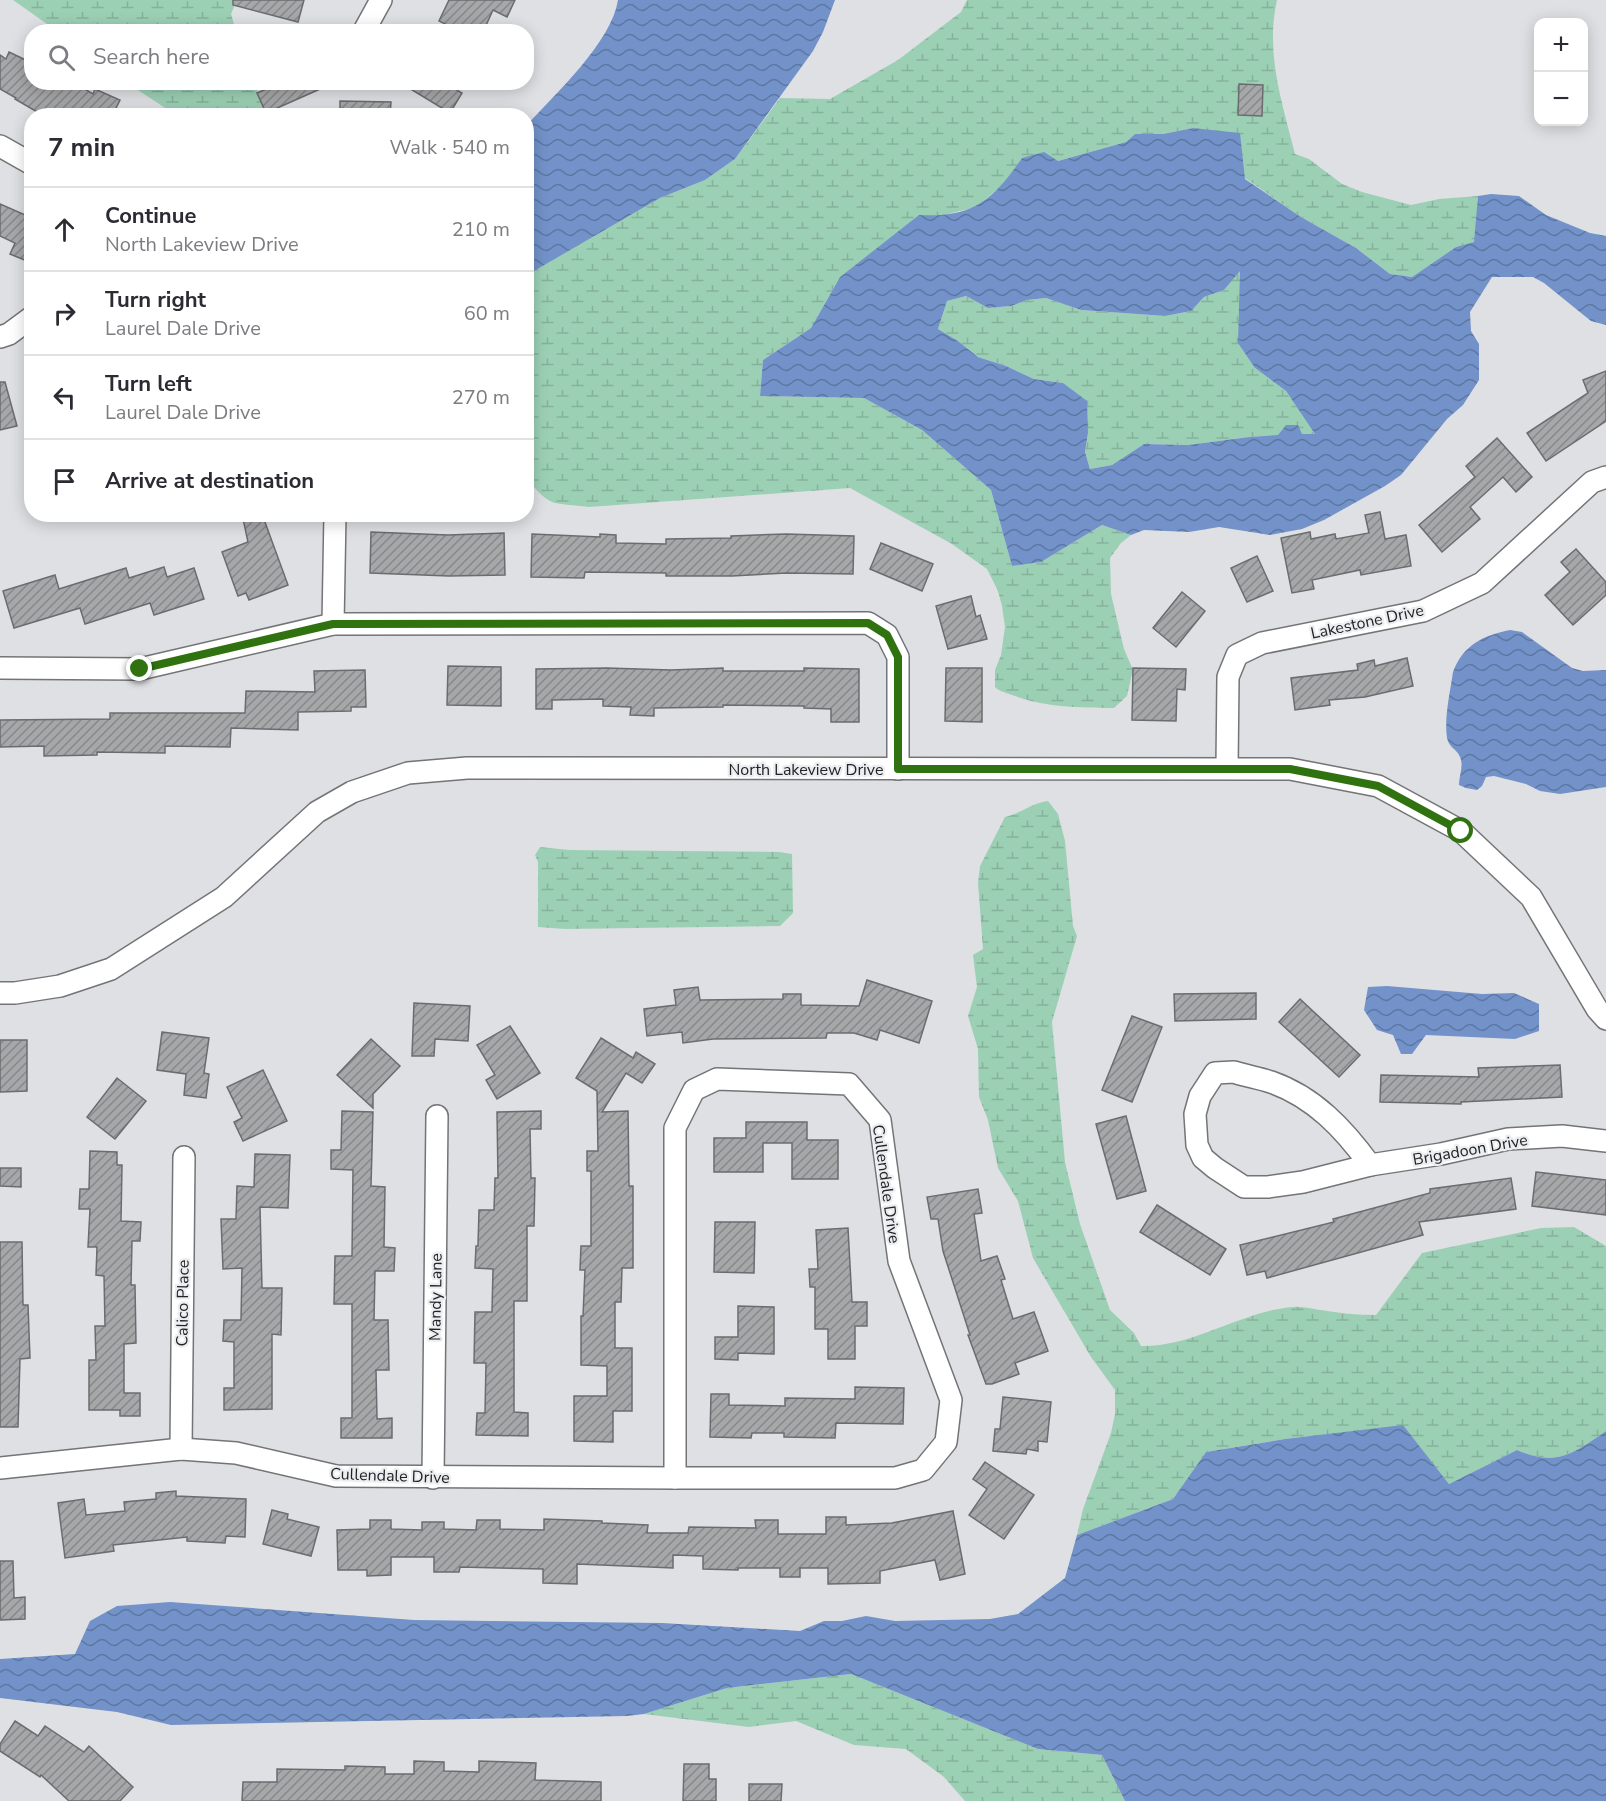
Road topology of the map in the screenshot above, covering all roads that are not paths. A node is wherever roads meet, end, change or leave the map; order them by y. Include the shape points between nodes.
1 (381, 0) edge
2 (368, 24) edge
3 (0, 146) edge
4 (24, 160) edge
5 (24, 323) edge
6 (0, 337) edge
7 (1606, 477) edge
8 (335, 522) edge
9 (333, 624) junction
10 (0, 669) edge
11 (1227, 768) junction
12 (898, 769) junction
13 (0, 993) edge
14 (1606, 1019) edge
15 (437, 1116) dead end
16 (1606, 1141) edge
17 (183, 1157) dead end
18 (1370, 1165) junction
19 (181, 1449) junction
20 (0, 1468) edge
21 (433, 1478) junction
22 (675, 1478) junction

1 - 2 street
3 - 4 street
5 - 6 street
7 - 11 street, Lakestone Drive via 1592,482 1482,583 1423,611 1262,643 1237,655 1228,677
8 - 9 street
9 - 10 street via 140,669
9 - 12 street via 868,623 887,635 898,657
11 - 12 street, North Lakeview Drive
11 - 14 street, North Lakeview Drive via 1290,769 1378,786 1461,831 1531,897
12 - 13 street, North Lakeview Drive via 467,768 408,773 352,792 317,812 224,897 111,969 60,987
15 - 21 street, Mandy Lane
16 - 18 street, Brigadoon Drive via 1562,1136 1508,1139
17 - 19 street, Calico Place
18 - 18 street, Brigadoon Drive via 1303,1182 1244,1187 1203,1158 1195,1130 1200,1096 1215,1073 1234,1072 1272,1082 1327,1114
19 - 20 street, Cullendale Drive
19 - 21 street, Cullendale Drive via 236,1453 336,1476
21 - 22 street, Cullendale Drive
22 - 22 street, Cullendale Drive via 895,1478 923,1470 946,1442 951,1400 899,1261 880,1120 849,1084 717,1079 694,1089 675,1128

